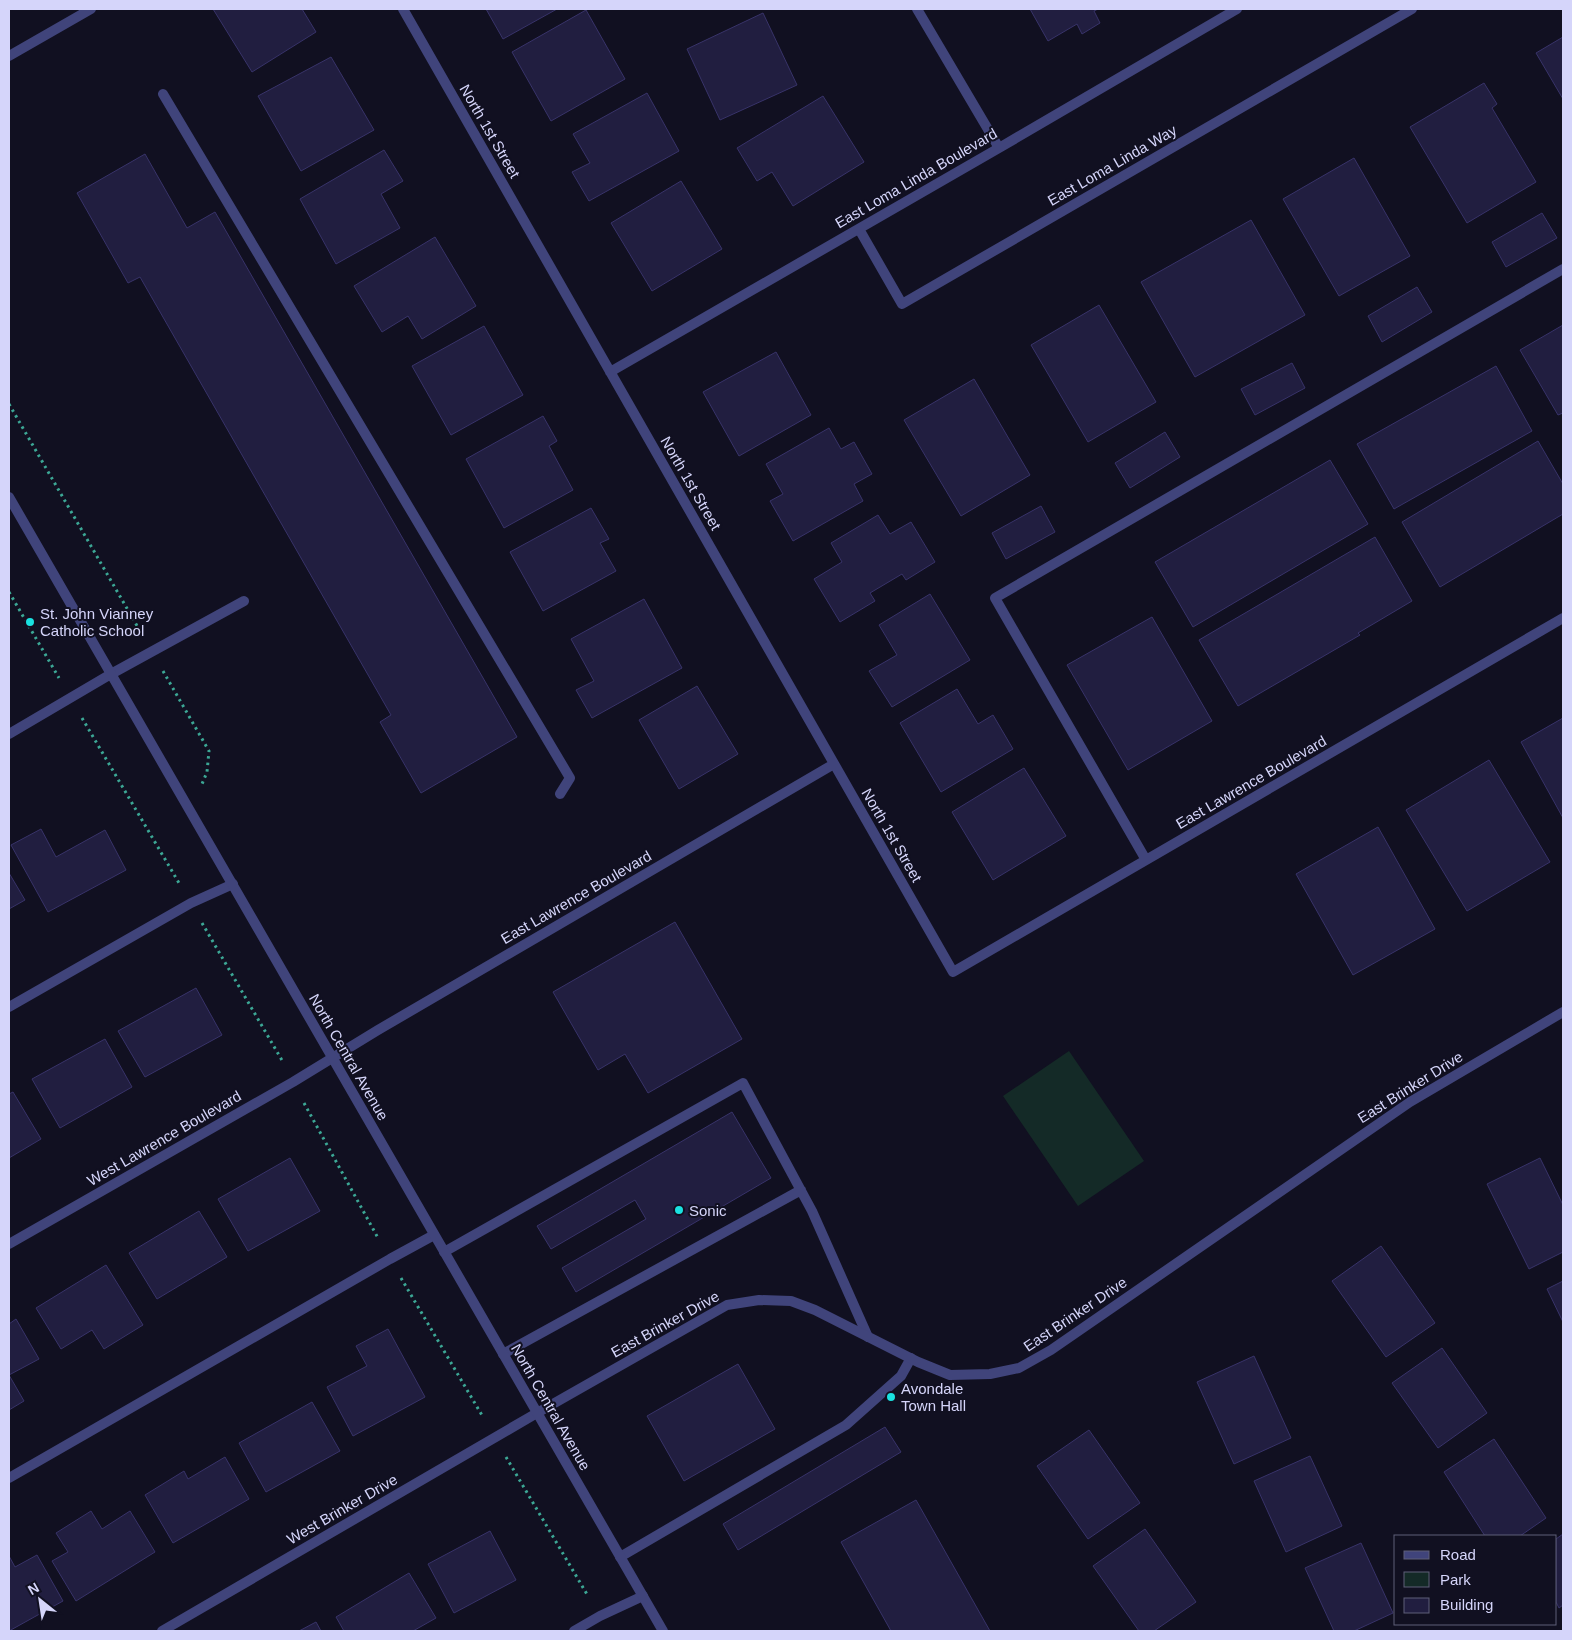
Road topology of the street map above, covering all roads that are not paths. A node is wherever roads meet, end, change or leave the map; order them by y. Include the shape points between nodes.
1 (91, 9) edge
2 (403, 9) edge
3 (917, 9) edge
4 (1236, 9) edge
5 (1412, 9) edge
6 (9, 56) edge
7 (163, 94) dead end
8 (999, 148) junction
9 (859, 228) junction
10 (1563, 269) edge
11 (610, 372) junction
12 (9, 497) edge
13 (244, 601) dead end
14 (1563, 618) edge
15 (111, 674) junction
16 (9, 734) edge
17 (834, 764) junction
18 (560, 794) dead end
19 (1146, 860) junction
20 (233, 884) junction
21 (953, 972) joint
22 (9, 1008) edge
23 (1563, 1012) edge
24 (333, 1058) junction
25 (801, 1190) junction
26 (434, 1235) junction
27 (9, 1244) edge
28 (444, 1252) junction
29 (868, 1337) junction
30 (503, 1354) junction
31 (911, 1358) junction
32 (537, 1413) junction
33 (9, 1478) edge
34 (620, 1556) junction
35 (643, 1596) junction
36 (162, 1631) edge
37 (574, 1631) edge
38 (663, 1631) edge

1 - 6 street
2 - 11 street, North 1st Street
3 - 8 street
4 - 8 street, East Loma Linda Boulevard
5 - 9 street, East Loma Linda Way via 902,304
7 - 18 street via 570,778
8 - 9 street, East Loma Linda Boulevard
9 - 11 street, East Loma Linda Boulevard
10 - 19 street via 995,598
11 - 17 street, North 1st Street
12 - 15 street, North Central Avenue
13 - 15 street
14 - 19 street, East Lawrence Boulevard
15 - 16 street
15 - 20 street, North Central Avenue
17 - 21 street, North 1st Street
17 - 24 street, East Lawrence Boulevard
19 - 21 street, East Lawrence Boulevard
20 - 22 street via 191,903
20 - 24 street, North Central Avenue
23 - 31 street, East Brinker Drive via 1410,1102 1051,1350 1019,1368 990,1374 950,1375
24 - 26 street, North Central Avenue
24 - 27 street, West Lawrence Boulevard
25 - 28 street via 743,1083
25 - 29 street
25 - 30 street
26 - 28 street, North Central Avenue
26 - 33 street
28 - 30 street, North Central Avenue
29 - 31 street, East Brinker Drive
29 - 32 street, East Brinker Drive via 791,1301 758,1300 727,1306
30 - 32 street, North Central Avenue
31 - 34 street via 901,1376 846,1425
32 - 34 street, North Central Avenue
32 - 36 street, West Brinker Drive
34 - 35 street, North Central Avenue
35 - 37 street
35 - 38 street, North Central Avenue

